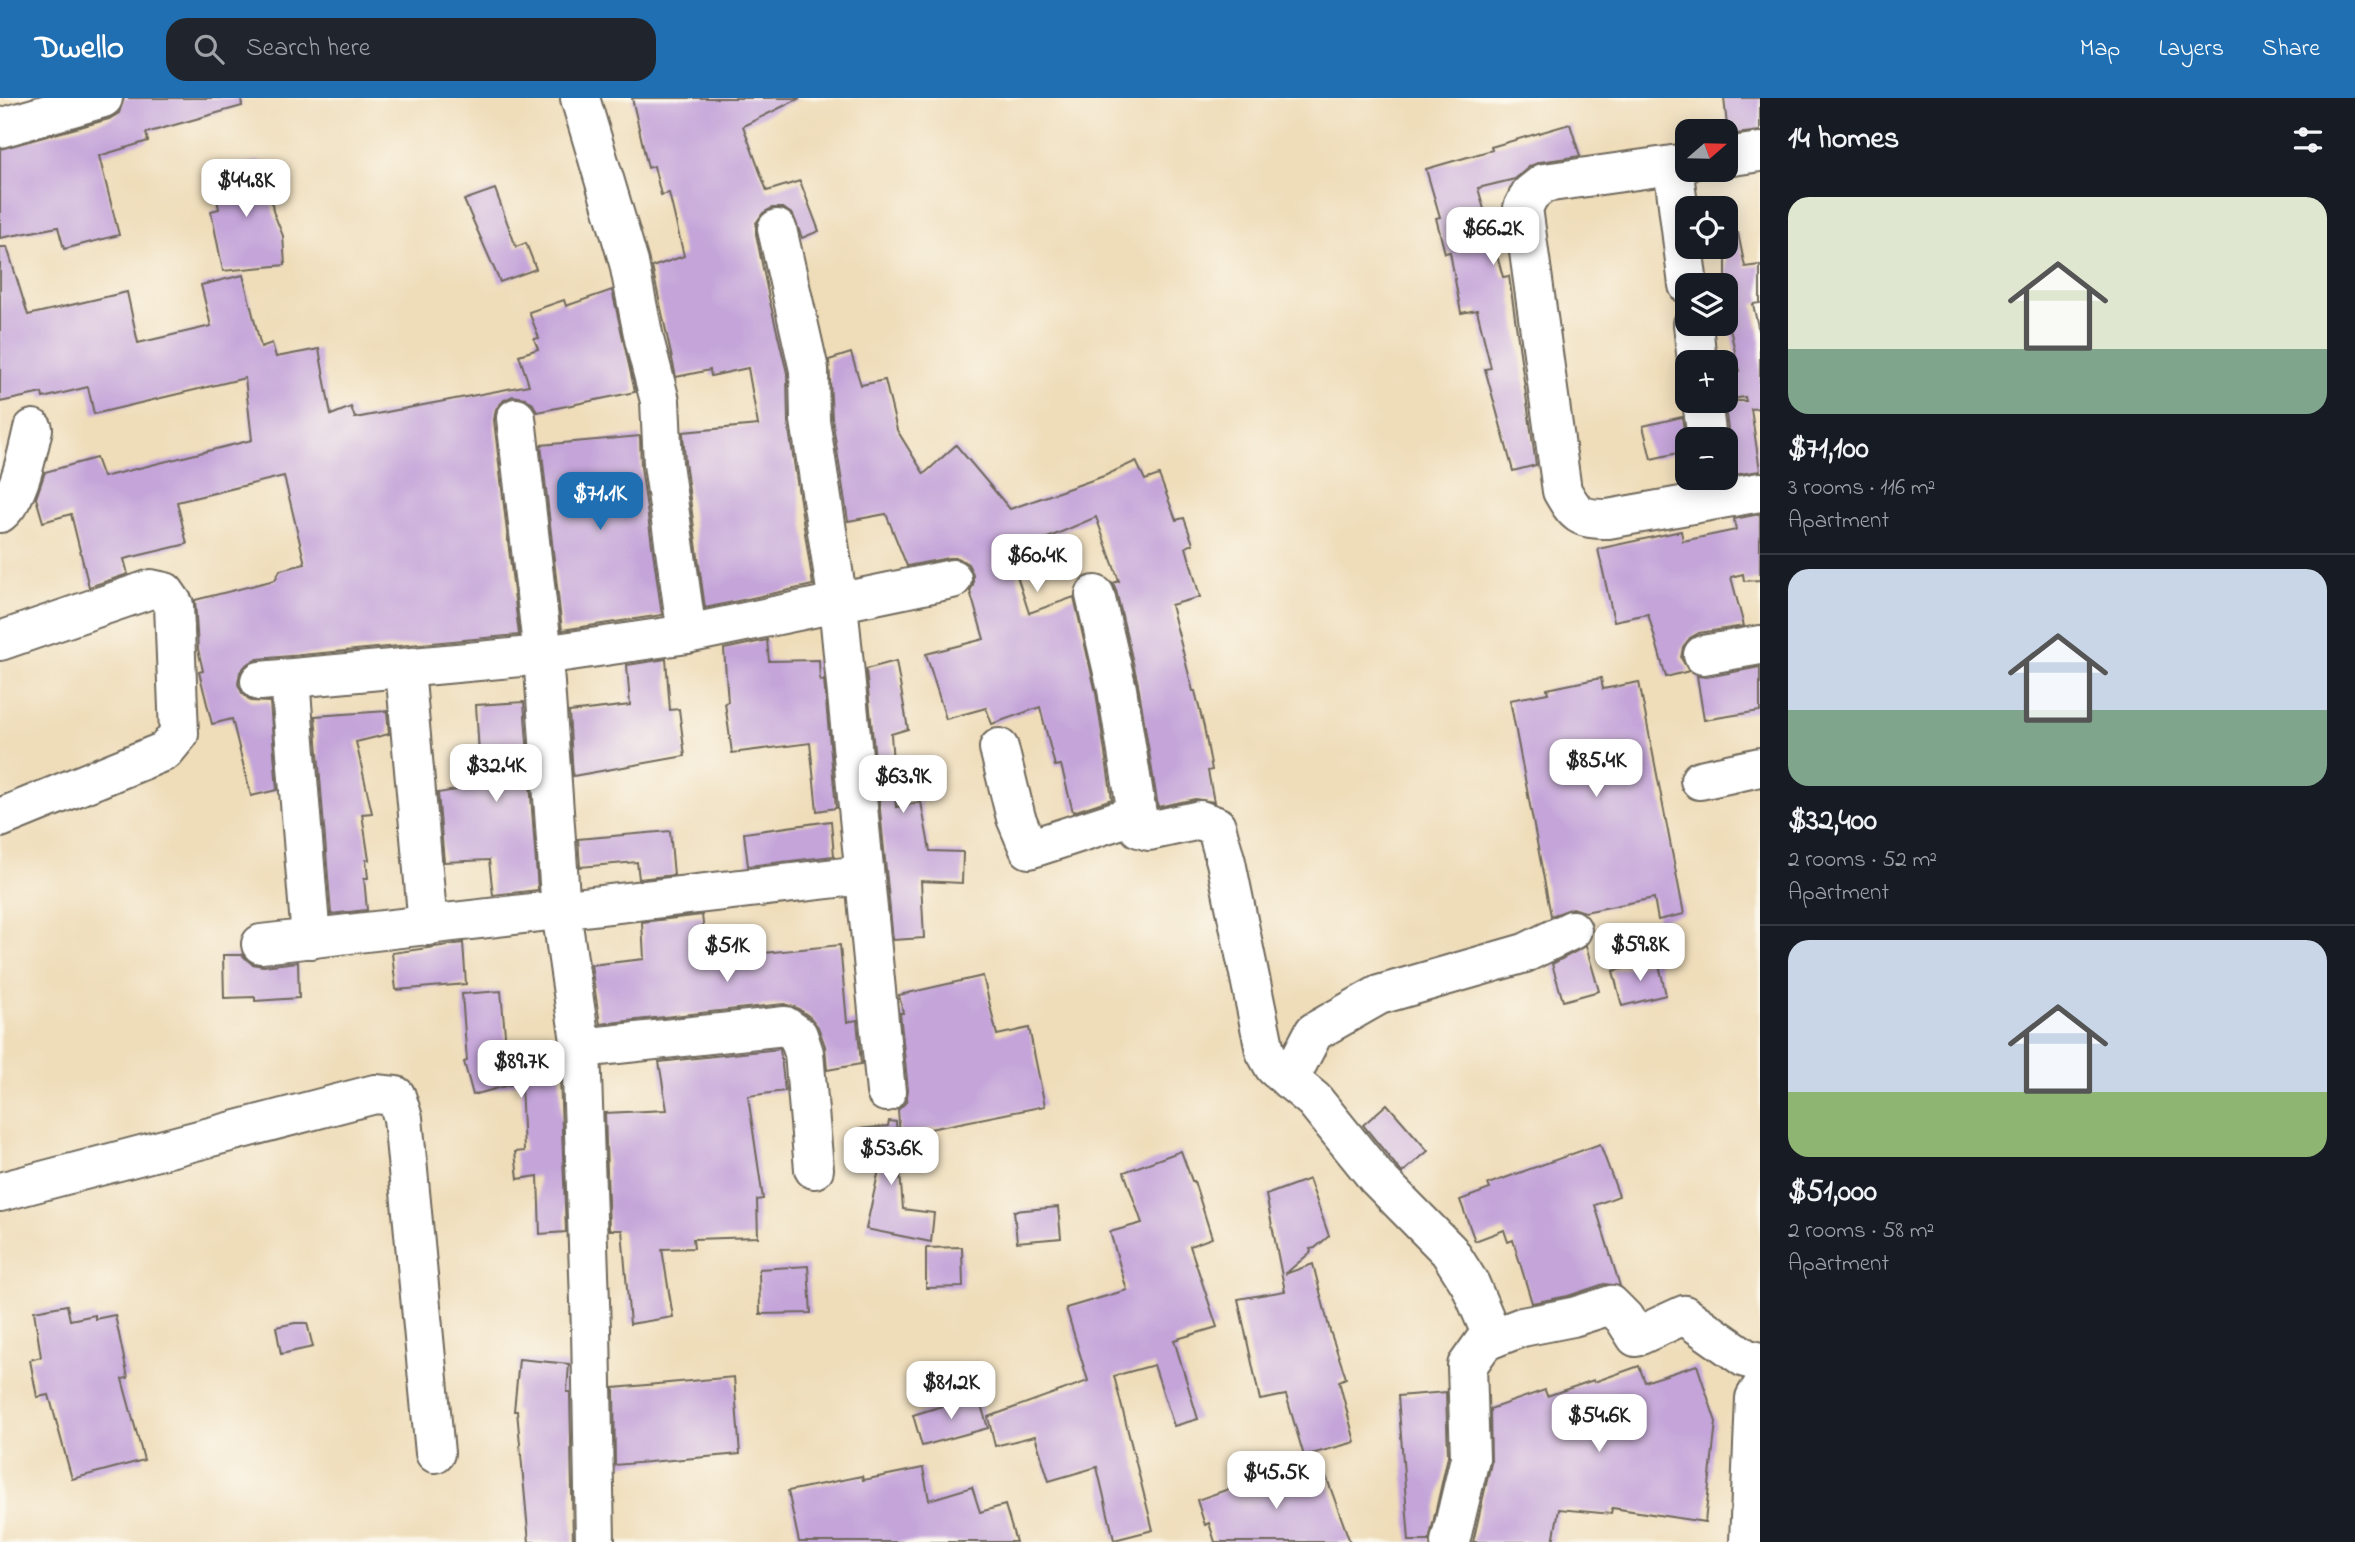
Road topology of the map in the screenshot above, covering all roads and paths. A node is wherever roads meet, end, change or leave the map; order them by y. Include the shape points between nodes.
1 (103, 98) edge
2 (580, 98) edge
3 (0, 128) edge
4 (1760, 152) edge
5 (1738, 155) edge
6 (1675, 165) edge
7 (1681, 182) edge
8 (777, 229) dead end
9 (1687, 273) edge
10 (516, 418) dead end
11 (33, 429) dead end
12 (1710, 490) edge
13 (1729, 490) edge
14 (1760, 492) edge
15 (0, 513) edge
16 (952, 579) dead end
17 (1095, 594) dead end
18 (838, 603) junction
19 (687, 634) junction
20 (0, 641) edge
21 (1760, 645) edge
22 (543, 655) junction
23 (1703, 655) dead end
24 (405, 669) junction
25 (999, 748) dead end
26 (1760, 767) edge
27 (1700, 780) dead end
28 (1136, 814) junction
29 (0, 818) edge
30 (863, 875) junction
31 (561, 911) junction
32 (428, 926) junction
33 (1572, 930) dead end
34 (311, 939) junction
35 (261, 944) dead end
36 (581, 1048) junction
37 (1289, 1080) junction
38 (886, 1091) dead end
39 (814, 1169) dead end
40 (0, 1192) edge
41 (1493, 1338) junction
42 (1760, 1362) edge
43 (1760, 1390) edge
44 (435, 1453) dead end
45 (595, 1542) edge
46 (1450, 1542) edge
47 (1749, 1542) edge

1 - 3 street
2 - 19 street via 629,263 660,401 663,464
4 - 5 street
6 - 12 street via 1544,183 1530,194 1523,208 1562,491 1574,511 1590,519 1608,519
7 - 9 street
8 - 18 street via 809,370 810,420
10 - 22 street
11 - 15 street via 20,479
13 - 14 street
16 - 18 street
17 - 28 street via 1118,689
18 - 19 street
18 - 30 street
19 - 22 street
20 - 29 street via 151,589 165,592 174,605 179,734 165,751
21 - 23 street
22 - 24 street
22 - 31 street
24 - 32 street
24 - 34 street via 275,680
25 - 28 street via 1016,818 1029,849
26 - 27 street
28 - 37 street via 1139,828 1149,831 1200,820 1216,826 1265,1051
30 - 31 street
30 - 38 street
31 - 32 street
31 - 36 street
32 - 34 street
33 - 37 street via 1525,953 1379,995 1314,1032
34 - 35 street
36 - 39 street via 785,1026 797,1035 804,1053
36 - 45 street
37 - 41 street via 1314,1100 1377,1178 1449,1251 1470,1284
40 - 44 street via 375,1094 396,1096 404,1118
41 - 42 street via 1611,1305 1636,1338 1684,1315 1745,1358
41 - 46 street via 1484,1342 1467,1366 1470,1458
43 - 47 street via 1755,1398

